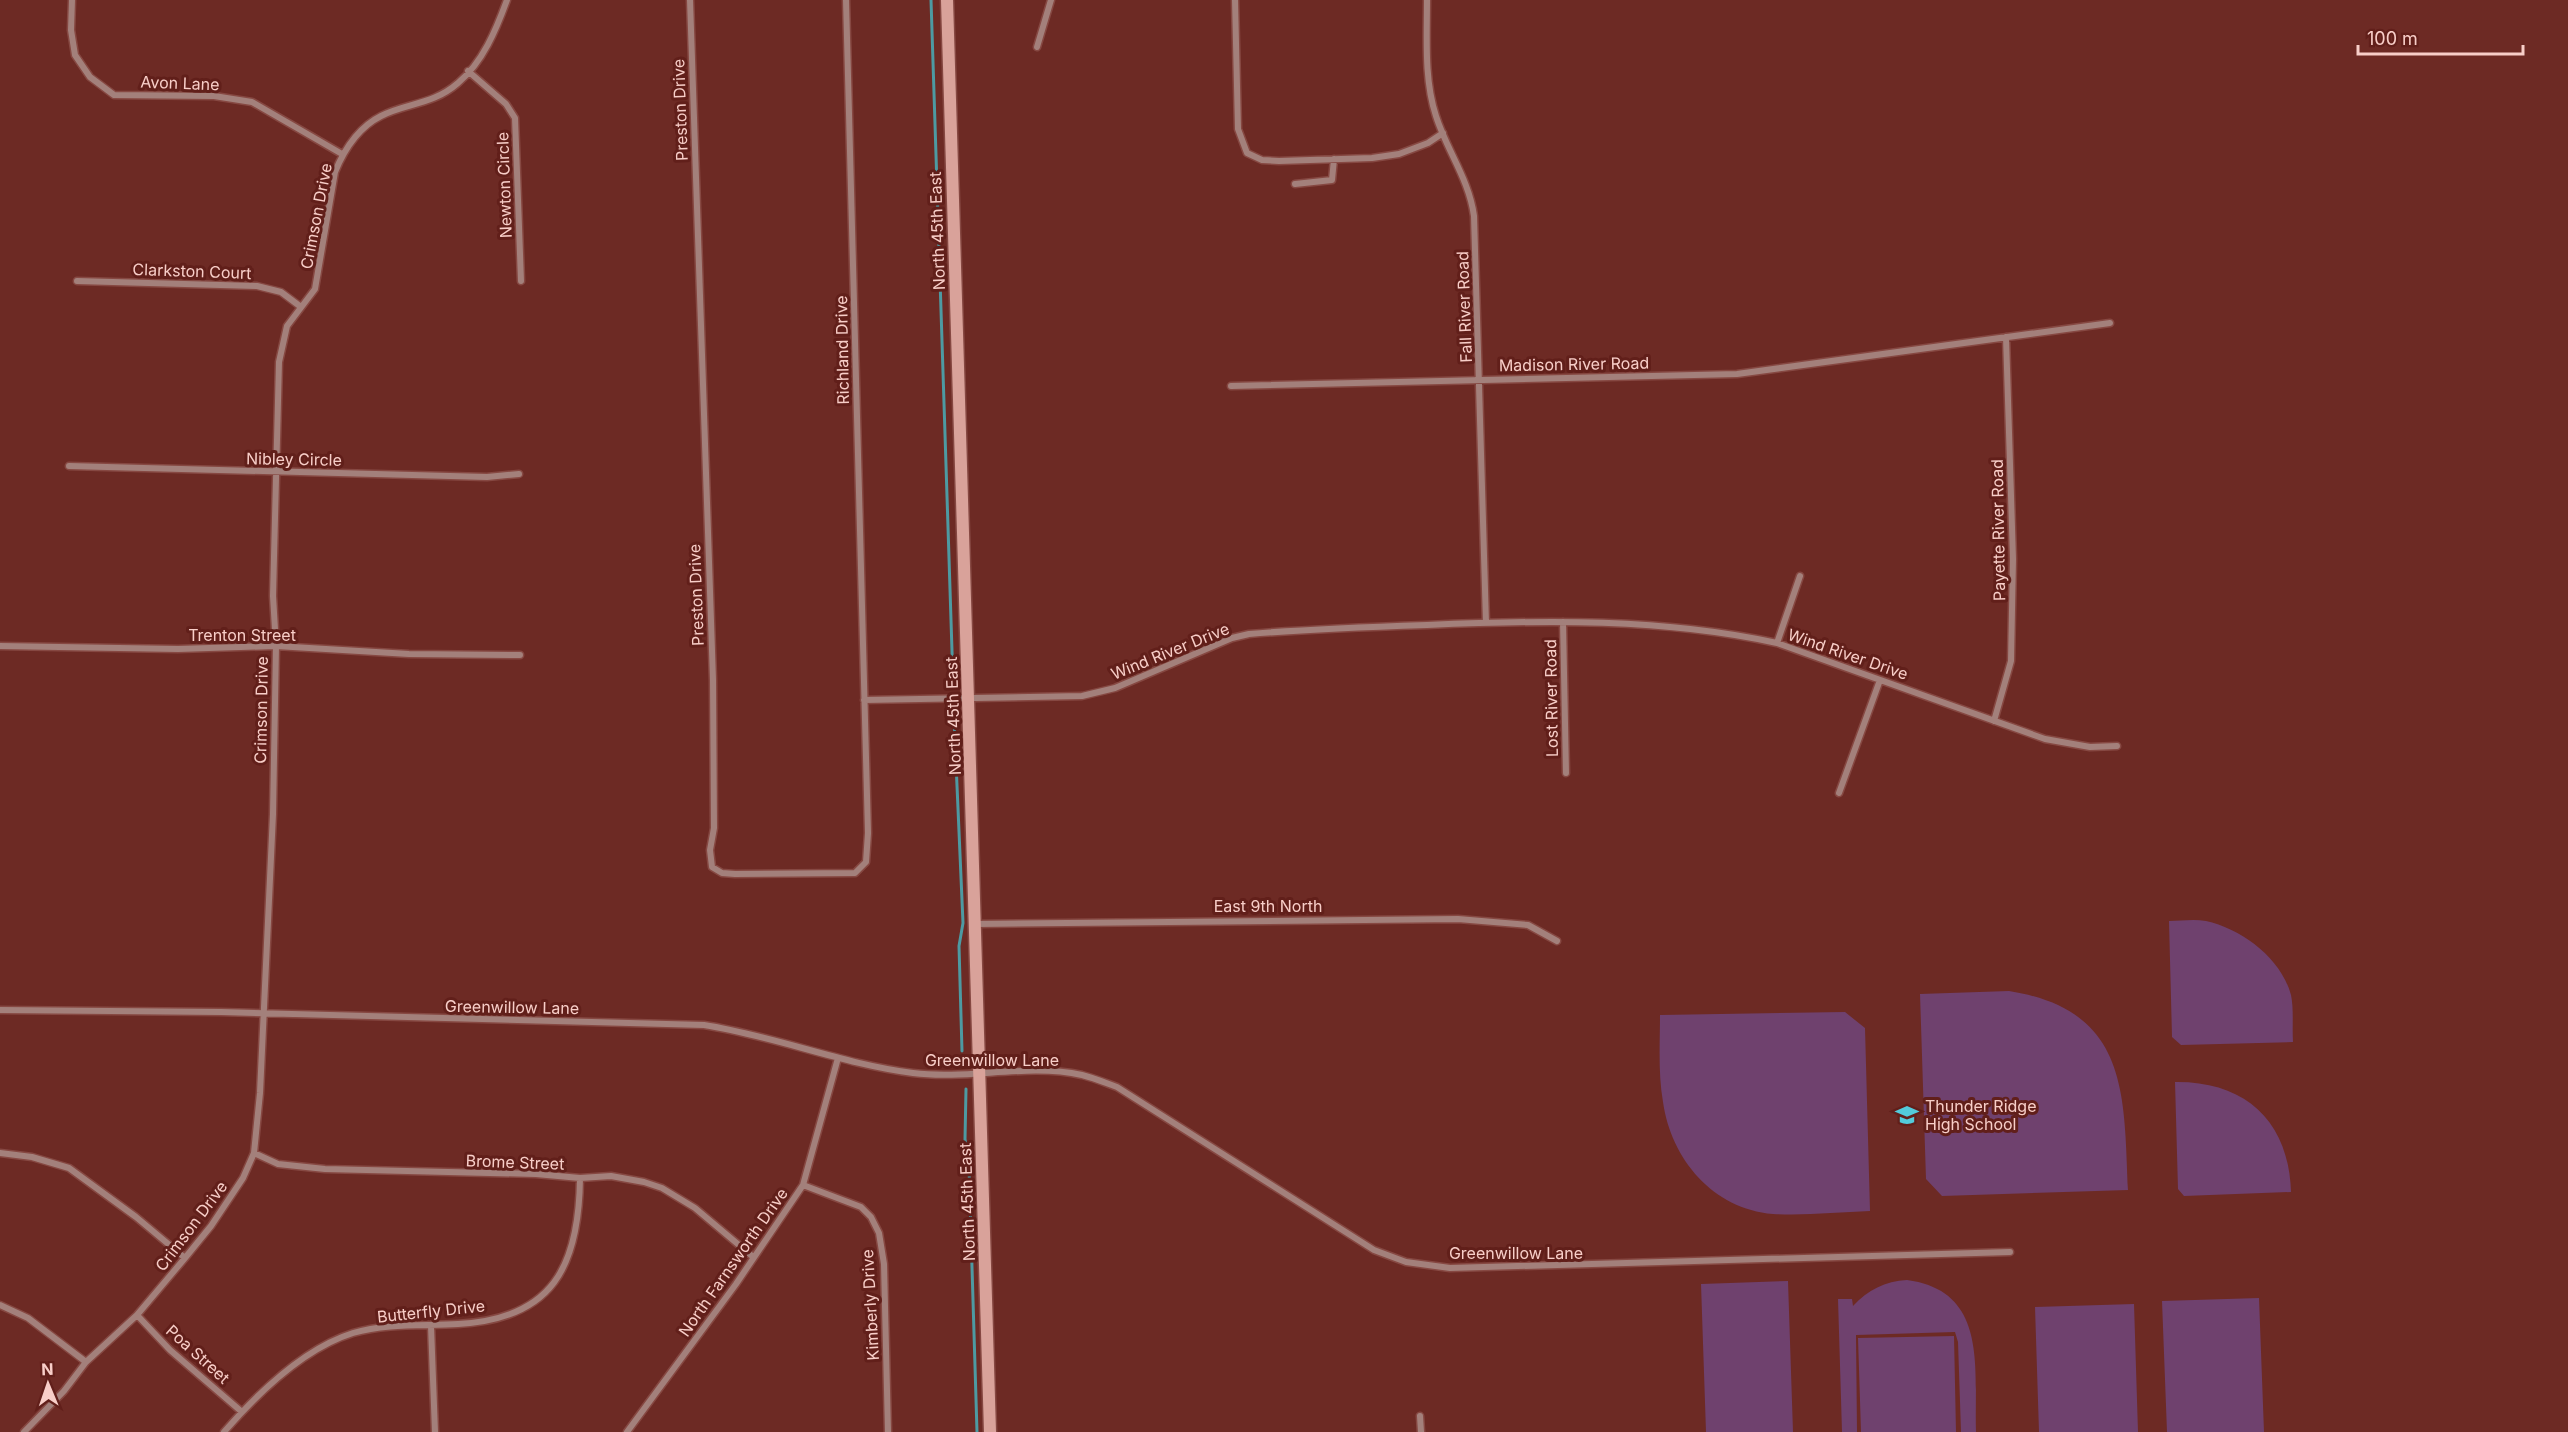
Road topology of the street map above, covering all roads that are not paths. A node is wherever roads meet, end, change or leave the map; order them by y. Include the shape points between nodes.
1 (72, 0) edge
2 (507, 0) edge
3 (690, 0) edge
4 (846, 0) edge
5 (947, 0) edge
6 (1051, 0) edge
7 (1235, 0) edge
8 (1427, 0) edge
9 (1037, 47) dead end
10 (468, 71) junction
11 (1443, 133) junction
12 (342, 154) junction
13 (1334, 159) junction
14 (1294, 184) dead end
15 (77, 281) dead end
16 (521, 281) dead end
17 (301, 307) junction
18 (2110, 323) dead end
19 (2006, 337) junction
20 (1479, 380) junction
21 (1231, 386) dead end
22 (69, 466) dead end
23 (275, 472) junction
24 (519, 474) dead end
25 (1800, 576) dead end
26 (1486, 622) junction
27 (1563, 622) junction
28 (1777, 643) junction
29 (0, 646) edge
30 (276, 646) junction
31 (520, 655) dead end
32 (1880, 680) junction
33 (969, 696) junction
34 (864, 700) junction
35 (1994, 721) junction
36 (2116, 746) dead end
37 (1566, 773) dead end
38 (1839, 794) dead end
39 (976, 924) junction
40 (1557, 941) dead end
41 (0, 1010) edge
42 (262, 1016) junction
43 (838, 1058) junction
44 (979, 1074) junction
45 (0, 1153) edge
46 (254, 1153) junction
47 (580, 1178) junction
48 (803, 1185) junction
49 (2010, 1252) dead end
50 (752, 1256) junction
51 (185, 1258) junction
52 (0, 1305) edge
53 (137, 1315) junction
54 (431, 1326) junction
55 (86, 1362) junction
56 (242, 1412) junction
57 (1420, 1416) dead end
58 (24, 1432) edge
59 (224, 1432) edge
60 (435, 1432) edge
61 (627, 1432) edge
62 (888, 1432) edge
63 (990, 1432) edge
64 (1420, 1432) edge

1 - 12 street, Avon Lane via 75,55 90,77 114,95 214,96 252,102
2 - 10 street, Crimson Drive via 496,30
3 - 34 street, Preston Drive via 713,680 712,867 735,874 855,873 866,862
4 - 34 street, Richland Drive
5 - 33 main road, North 45th East
6 - 9 street
7 - 13 street via 1238,129 1246,153 1263,160
8 - 11 street, Fall River Road via 1430,96
10 - 12 street, Crimson Drive via 457,84 424,104 381,116
10 - 16 street, Newton Circle via 507,104 515,118
11 - 13 street via 1399,154
11 - 20 street, Fall River Road via 1467,184 1474,216
12 - 17 street, Crimson Drive via 335,172 315,289
13 - 14 street via 1332,180
15 - 17 street, Clarkston Court via 256,286 281,291
17 - 23 street, Crimson Drive via 287,326 279,362
18 - 19 street, Madison River Road
19 - 20 street, Madison River Road via 1737,374
19 - 35 street, Payette River Road via 2013,559 2011,661
20 - 21 street, Madison River Road
20 - 26 street, Fall River Road
22 - 23 street, Nibley Circle
23 - 24 street, Nibley Circle via 488,477
23 - 30 street, Crimson Drive
25 - 28 street
26 - 27 street, Wind River Drive
26 - 33 street, Wind River Drive via 1249,634 1115,688 1082,696
27 - 28 street, Wind River Drive via 1735,634
27 - 37 street, Lost River Road
28 - 32 street, Wind River Drive
29 - 30 street, Trenton Street
30 - 31 street, Trenton Street via 409,654
30 - 42 street, Crimson Drive via 273,814
32 - 35 street, Wind River Drive
32 - 38 street
33 - 34 street, Wind River Drive
33 - 39 main road, North 45th East
35 - 36 street, Wind River Drive via 2066,744
39 - 40 street, East 9th North via 1458,919 1528,925
39 - 44 main road, North 45th East
41 - 42 street, Greenwillow Lane via 220,1012
42 - 43 street, Greenwillow Lane via 704,1025 747,1031
42 - 46 street, Crimson Drive
43 - 44 street, Greenwillow Lane via 871,1068 918,1074
43 - 48 street, North Farnsworth Drive
44 - 49 street, Greenwillow Lane via 1083,1075 1117,1087 1348,1237 1406,1262 1486,1269
44 - 63 main road, North 45th East
45 - 51 street via 32,1156 69,1168
46 - 47 street, Brome Street via 278,1164 325,1169
46 - 51 street, Crimson Drive via 243,1178
47 - 50 street, Brome Street via 611,1176 662,1188 695,1208
47 - 54 street, Butterfly Drive via 571,1252 551,1289 536,1302 486,1321
48 - 50 street, North Farnsworth Drive
48 - 62 street, Kimberly Drive via 861,1207 879,1233 884,1264
50 - 61 street, North Farnsworth Drive via 736,1284
51 - 53 street, Crimson Drive
52 - 55 street via 28,1318
53 - 55 street, Crimson Drive
53 - 56 street, Poa Street via 170,1350
54 - 56 street, Butterfly Drive via 403,1325 354,1333 324,1345
54 - 60 street
55 - 58 street, Crimson Drive
56 - 59 street, Butterfly Drive
57 - 64 street

